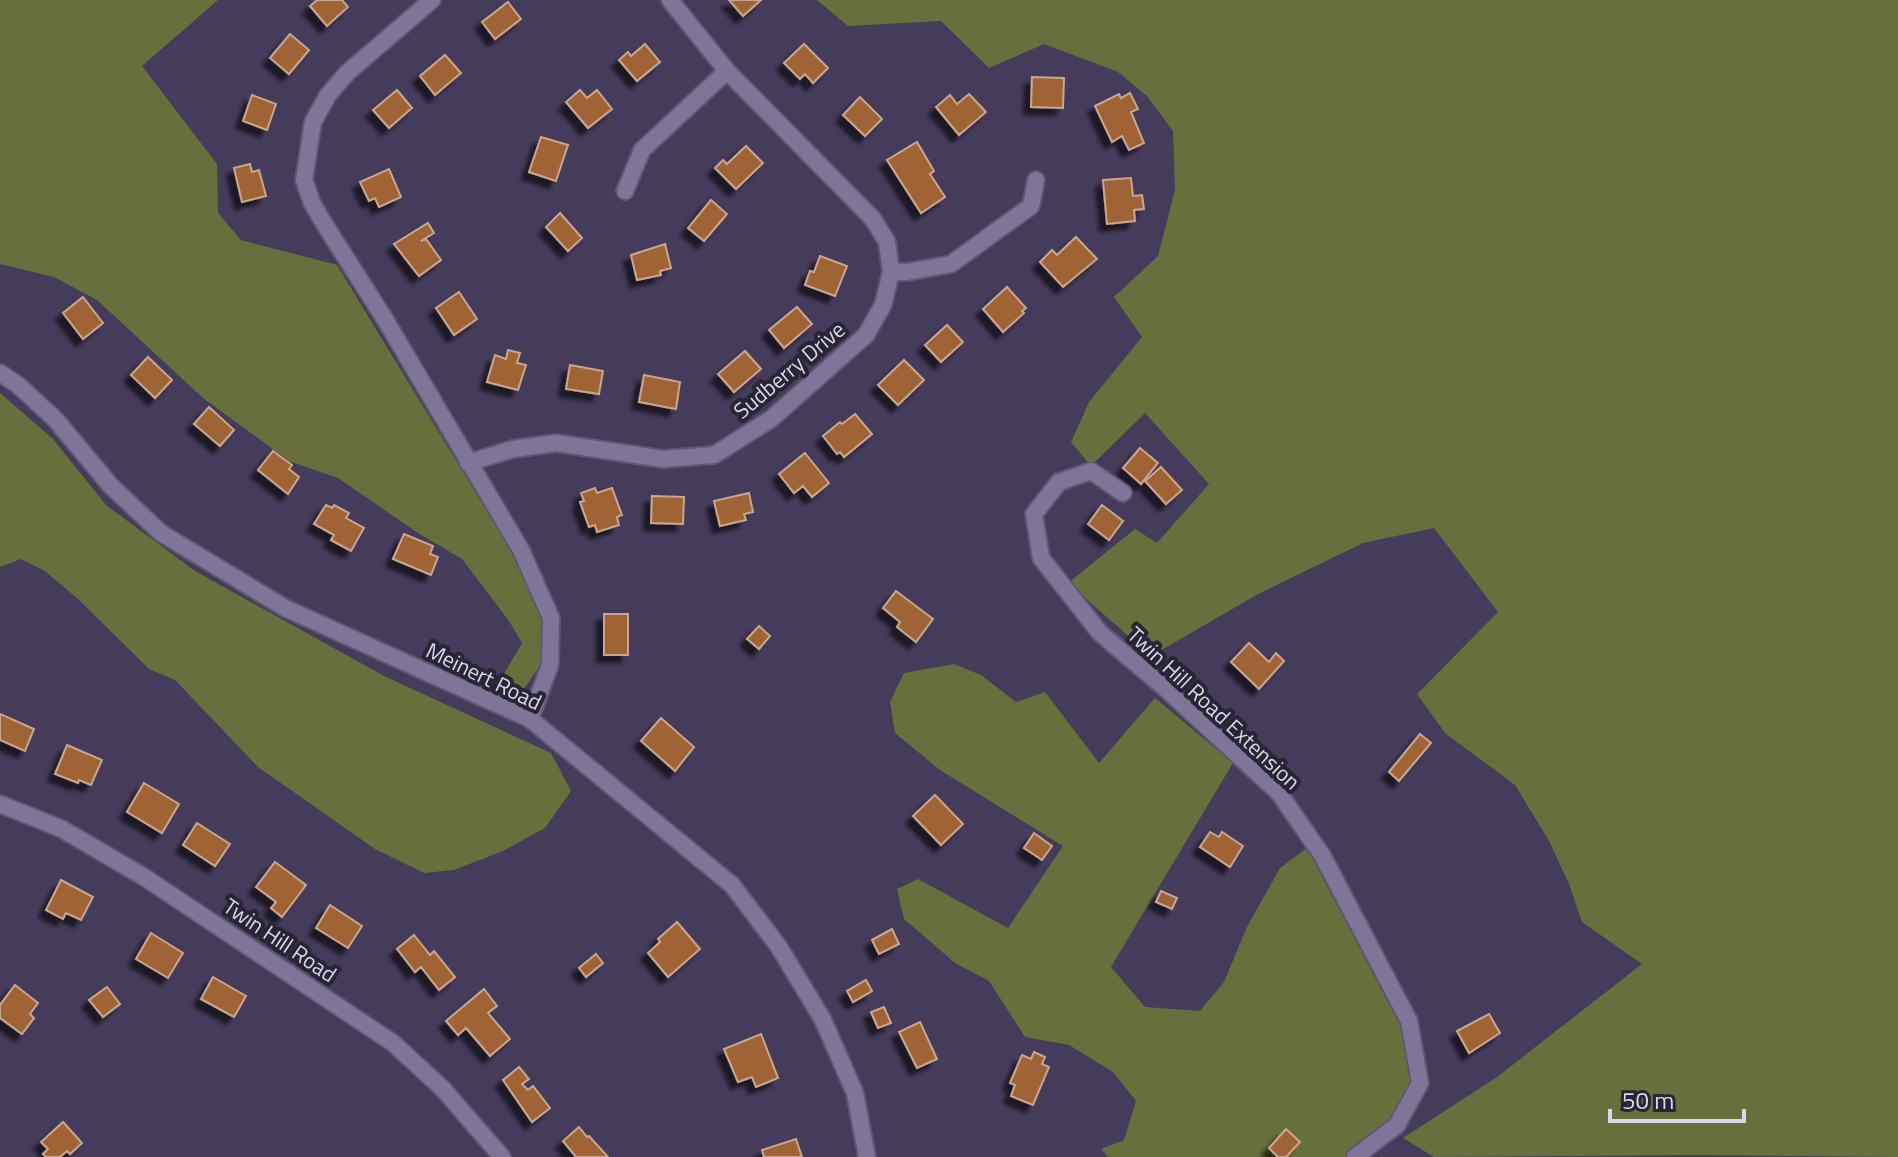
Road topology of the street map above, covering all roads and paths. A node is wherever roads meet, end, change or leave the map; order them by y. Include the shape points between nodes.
1 (432, 0) edge
2 (670, 0) edge
3 (727, 71) junction
4 (1036, 180) dead end
5 (625, 191) dead end
6 (891, 272) junction
7 (0, 373) edge
8 (468, 463) junction
9 (1123, 493) dead end
10 (530, 719) junction
11 (0, 804) edge
12 (502, 1157) edge
13 (867, 1157) edge
14 (1355, 1157) edge

1 - 8 street via 328,95 313,122 304,180 312,203
2 - 3 street, Sudberry Drive
3 - 5 street via 642,150
3 - 6 street, Sudberry Drive via 873,219 887,242
4 - 6 street via 1031,206 951,264
6 - 8 street, Sudberry Drive via 883,305 866,335 771,419 714,455 663,459 556,443
7 - 10 street, Meinert Road via 55,419 111,486 161,533 285,608
8 - 10 street via 521,550 551,618 550,665
9 - 14 street, Twin Hill Road Extension via 1091,471 1059,482 1034,514 1041,558 1100,633 1279,793 1322,855 1409,1021 1420,1083 1397,1125
10 - 13 street, Meinert Road via 732,885 779,947 823,1020 855,1093
11 - 12 street, Twin Hill Road via 62,829 144,877 393,1043 443,1089

